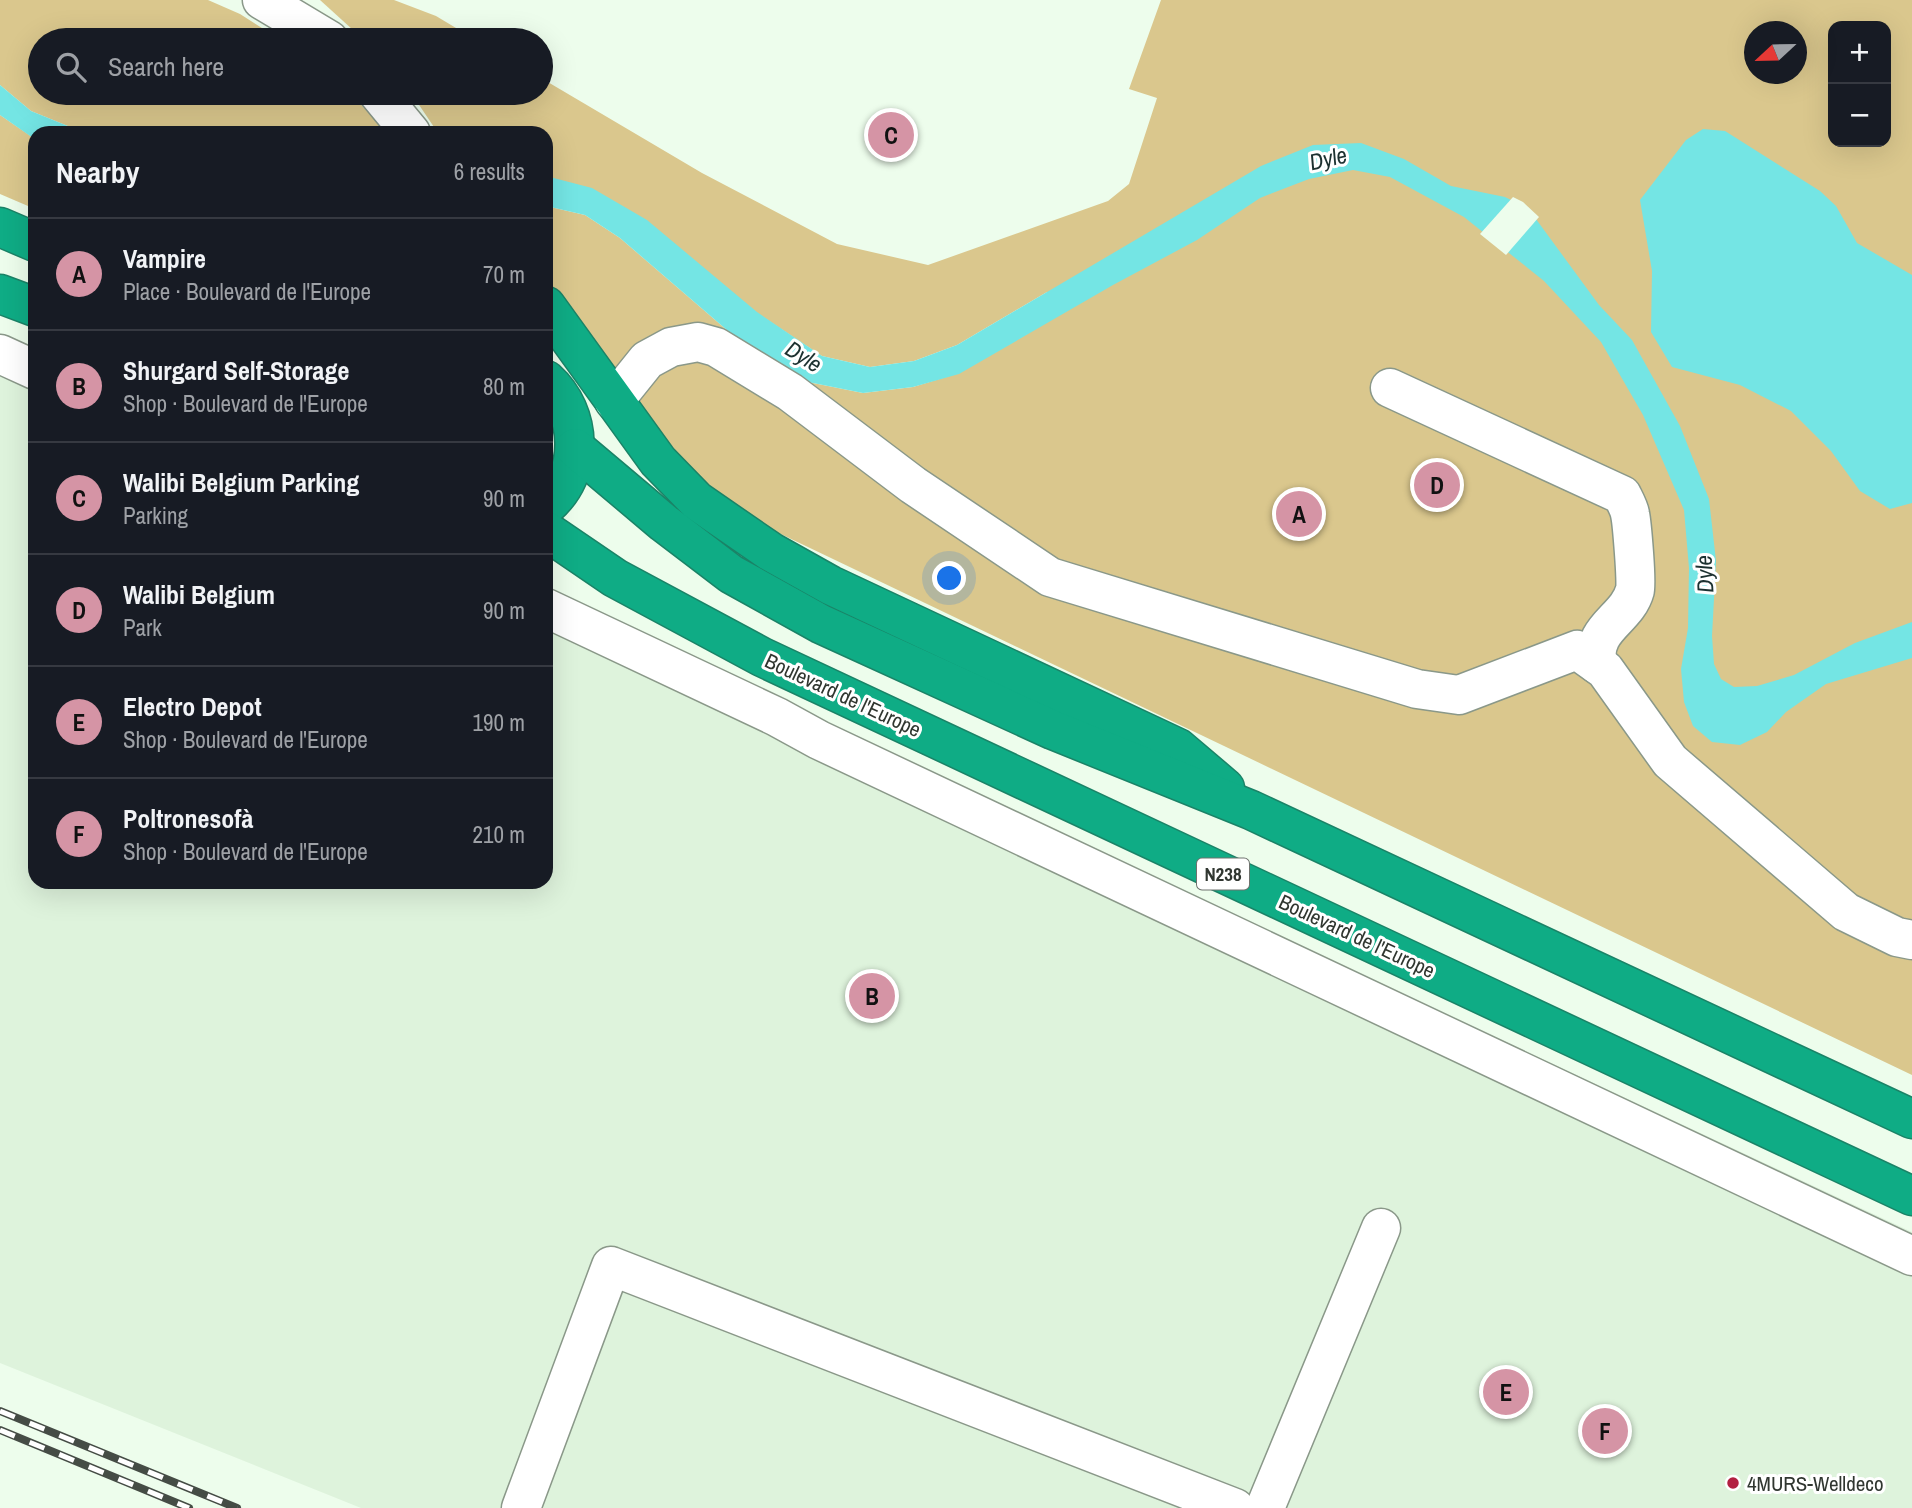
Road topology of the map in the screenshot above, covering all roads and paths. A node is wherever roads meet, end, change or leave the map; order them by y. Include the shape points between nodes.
1 (262, 0) edge
2 (312, 28) edge
3 (388, 105) edge
4 (405, 126) edge
5 (0, 226) edge
6 (28, 239) edge
7 (0, 294) edge
8 (28, 304) edge
9 (553, 316) edge
10 (0, 354) edge
11 (28, 367) edge
12 (553, 388) edge
13 (1390, 388) dead end
14 (614, 401) junction
15 (575, 448) junction
16 (553, 499) edge
17 (553, 536) edge
18 (553, 611) edge
19 (1597, 664) junction
20 (1251, 810) junction
21 (1912, 940) edge
22 (1912, 1119) edge
23 (1912, 1196) edge
24 (1381, 1228) dead end
25 (1912, 1256) edge
26 (521, 1508) edge
27 (1235, 1508) edge
28 (1265, 1508) edge

1 - 2 street
3 - 4 street
5 - 6 highway
7 - 8 highway
9 - 14 highway
10 - 11 street
12 - 15 highway via 570,415
13 - 19 street via 1622,495 1630,513 1636,590 1603,632 1595,653
14 - 19 street via 647,360 671,347 698,342 716,346 790,392 913,485 1050,577 1417,689 1459,695 1577,650
14 - 20 highway via 658,461 697,501 771,552 830,585 1178,748
15 - 16 highway via 568,477
15 - 20 highway via 731,574 821,624 1053,730
17 - 23 highway, Boulevard de l'Europe / N238 via 615,578 762,657
18 - 25 street
19 - 21 street via 1670,761 1846,912
20 - 22 highway
24 - 28 street
26 - 27 street via 611,1266

